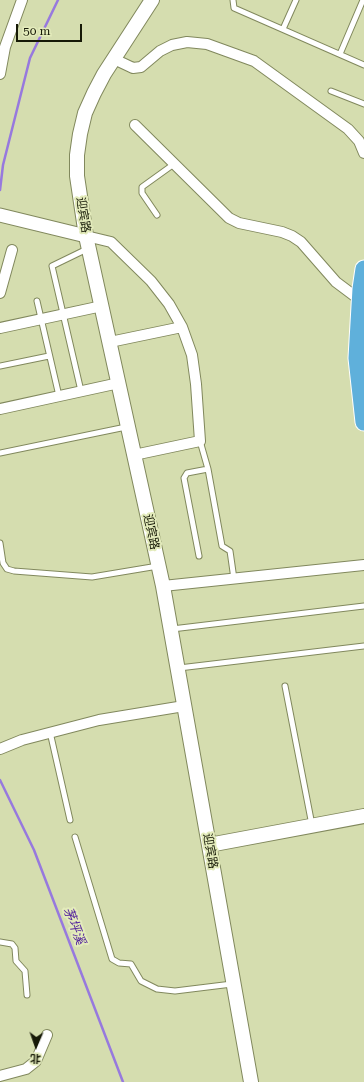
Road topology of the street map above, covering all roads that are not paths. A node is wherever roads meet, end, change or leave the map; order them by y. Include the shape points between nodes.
1 (22, 0) edge
2 (152, 0) edge
3 (232, 0) edge
4 (296, 0) edge
5 (362, 0) edge
6 (283, 29) junction
7 (340, 54) junction
8 (114, 59) junction
9 (364, 64) edge
10 (0, 74) edge
11 (331, 91) dead end
12 (364, 104) edge
13 (136, 125) dead end
14 (364, 153) edge
15 (174, 164) junction
16 (0, 215) edge
17 (157, 215) dead end
18 (88, 242) junction
19 (12, 250) dead end
20 (364, 269) edge
21 (0, 293) edge
22 (37, 301) dead end
23 (362, 301) edge
24 (102, 306) junction
25 (63, 314) junction
26 (41, 319) junction
27 (182, 327) junction
28 (0, 328) edge
29 (110, 342) junction
30 (50, 356) junction
31 (0, 366) edge
32 (119, 383) junction
33 (81, 391) junction
34 (362, 392) edge
35 (59, 396) junction
36 (0, 409) edge
37 (364, 422) edge
38 (128, 427) junction
39 (200, 441) junction
40 (0, 453) edge
41 (134, 455) junction
42 (208, 469) junction
43 (0, 543) edge
44 (199, 556) dead end
45 (364, 565) edge
46 (159, 566) junction
47 (234, 579) junction
48 (163, 586) junction
49 (364, 606) edge
50 (171, 629) junction
51 (364, 646) edge
52 (178, 668) junction
53 (285, 686) dead end
54 (184, 706) junction
55 (50, 732) junction
56 (3, 745) edge
57 (364, 816) edge
58 (70, 820) dead end
59 (312, 826) junction
60 (75, 836) dead end
61 (209, 845) junction
62 (0, 942) edge
63 (233, 983) junction
64 (27, 995) dead end
65 (47, 1035) dead end
66 (0, 1076) edge
67 (251, 1082) edge

1 - 10 street via 5,47
2 - 8 main road, 迎宾路
3 - 6 lane via 234,8
4 - 6 lane
5 - 7 lane
6 - 7 lane
7 - 9 lane
8 - 14 street via 133,68 141,67 160,51 187,42 206,44 254,62 348,129 359,141
8 - 18 main road, 迎宾路 via 85,113 77,155 77,176
11 - 12 lane
13 - 15 street
15 - 17 lane via 142,186 142,193
15 - 23 street via 229,218 239,223 282,232 301,242 336,282
16 - 18 street
18 - 24 main road, 迎宾路
18 - 25 lane via 52,266
18 - 27 street via 111,242 151,281 169,304
19 - 21 street
20 - 23 highway
22 - 26 lane
23 - 34 highway via 357,358
24 - 25 street
24 - 29 main road, 迎宾路
25 - 26 street
25 - 33 lane
26 - 28 street
26 - 30 lane
27 - 29 street
27 - 39 street via 192,355
29 - 32 main road, 迎宾路
30 - 31 lane
30 - 35 lane
32 - 33 street
32 - 38 main road, 迎宾路
33 - 35 street
34 - 37 highway
35 - 36 street
38 - 40 lane
38 - 41 main road, 迎宾路
39 - 41 street
39 - 42 lane
41 - 46 main road, 迎宾路
42 - 44 lane via 187,473 184,478
42 - 47 lane via 222,546 230,551
43 - 46 lane via 3,563 7,569 14,571 92,577
45 - 47 street
46 - 48 main road, 迎宾路
47 - 48 street
48 - 50 main road, 迎宾路
49 - 50 lane
50 - 52 main road, 迎宾路
51 - 52 lane
52 - 54 main road, 迎宾路
53 - 59 lane
54 - 55 street via 103,719
54 - 61 main road, 迎宾路
55 - 56 street
55 - 58 lane
57 - 59 main road
59 - 61 main road
60 - 63 lane via 112,959 119,963 131,964 141,981 157,989 175,991
61 - 63 main road, 迎宾路
62 - 64 lane via 12,944 15,948 16,961 25,971
63 - 67 main road, 迎宾路
65 - 66 street via 36,1061 26,1070

